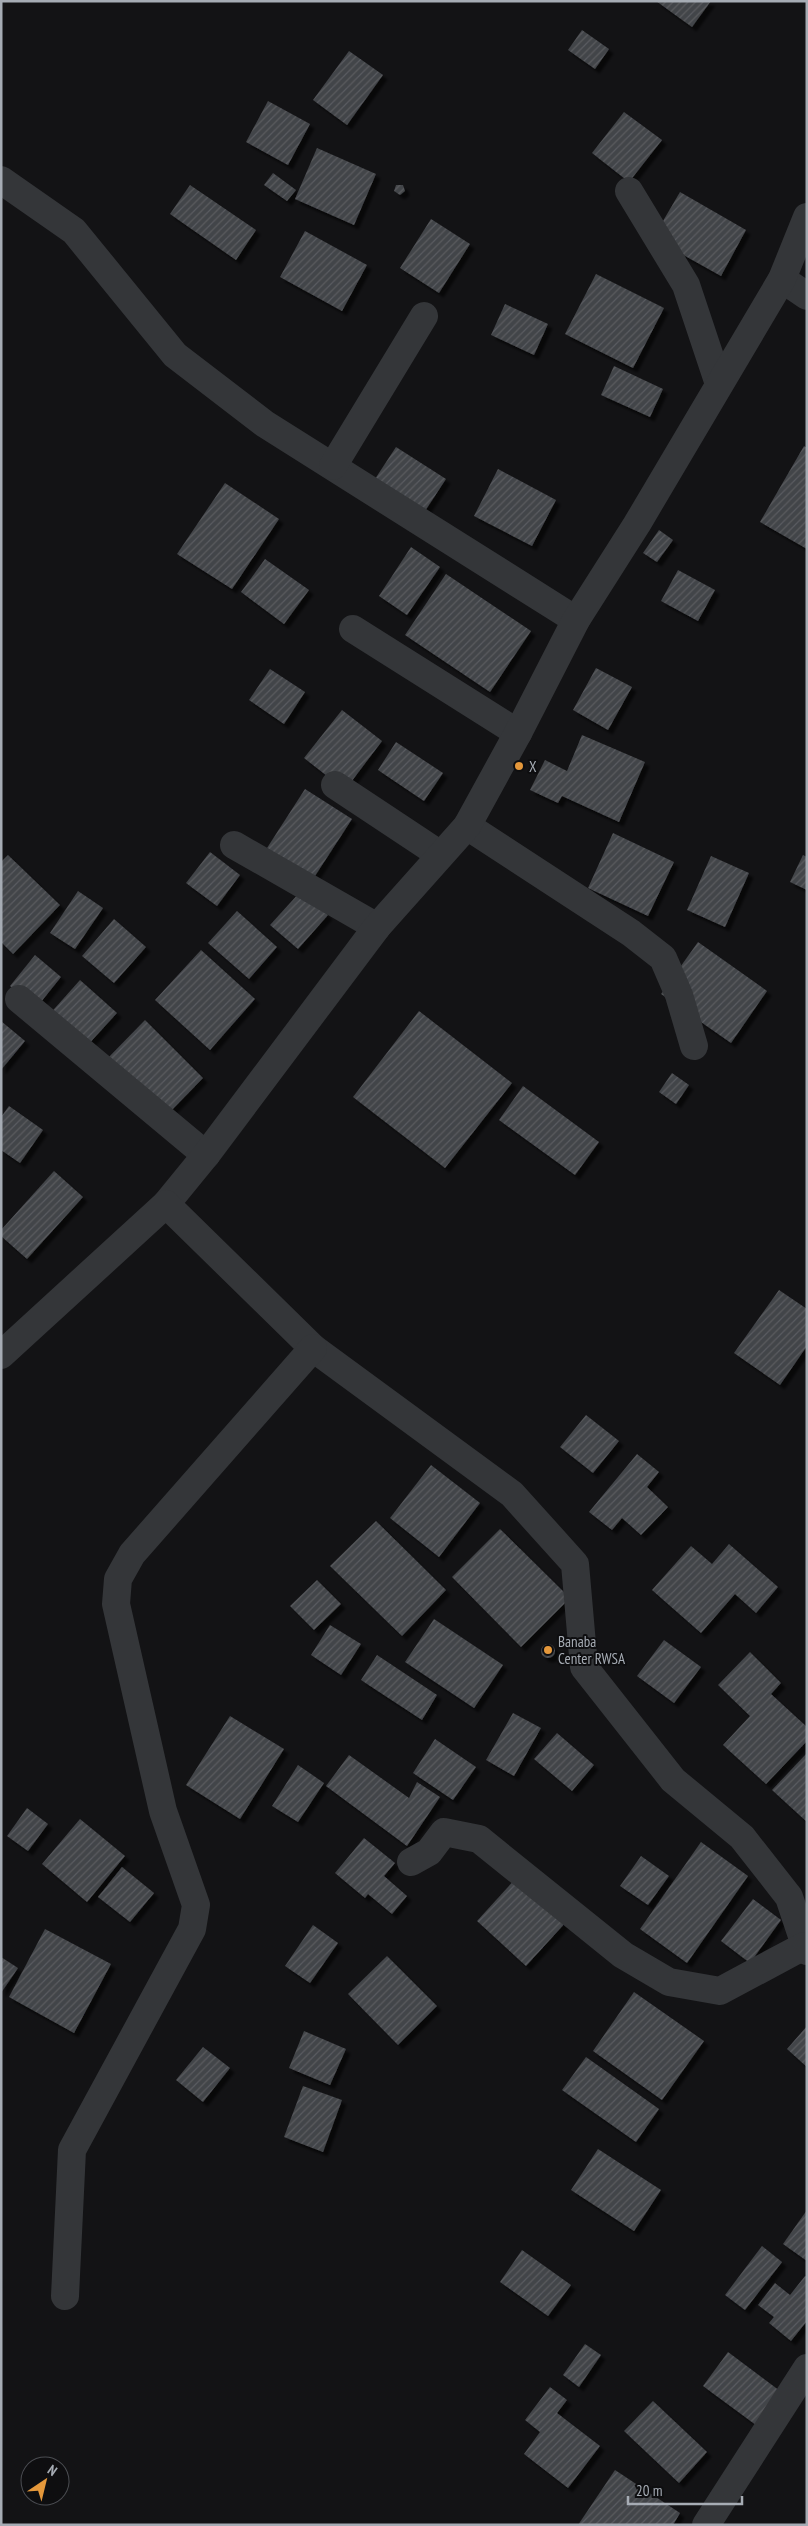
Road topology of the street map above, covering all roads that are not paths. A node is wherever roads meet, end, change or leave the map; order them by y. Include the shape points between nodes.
1 (1, 180) edge
2 (629, 191) dead end
3 (807, 218) edge
4 (782, 279) junction
5 (807, 296) edge
6 (424, 316) dead end
7 (720, 384) junction
8 (333, 466) junction
9 (576, 620) junction
10 (353, 629) dead end
11 (518, 733) junction
12 (335, 785) dead end
13 (467, 826) junction
14 (234, 845) dead end
15 (439, 854) junction
16 (377, 927) junction
17 (19, 999) dead end
18 (694, 1046) dead end
19 (206, 1155) junction
20 (166, 1204) junction
21 (313, 1348) junction
22 (1, 1355) edge
23 (411, 1862) dead end
24 (806, 1949) edge
25 (65, 2296) dead end
26 (807, 2368) edge
27 (706, 2525) edge

1 - 8 street via 74,231 175,355 265,424
2 - 7 street via 686,285
3 - 4 street
4 - 5 street
4 - 7 street
6 - 8 street
7 - 9 street
8 - 9 street
9 - 11 street
10 - 11 street
11 - 13 street
12 - 15 street
13 - 15 street
13 - 18 street via 631,933 663,958 679,995
14 - 16 street
15 - 16 street
16 - 19 street
17 - 19 street
19 - 20 street
20 - 21 street
20 - 22 street
21 - 24 street via 512,1494 575,1564 584,1667 673,1780 742,1837 789,1898
21 - 25 street via 132,1554 118,1578 116,1604 161,1802 196,1905 192,1930 72,2150
23 - 24 street via 430,1852 444,1832 479,1839 622,1955 669,1982 720,1991
26 - 27 street

